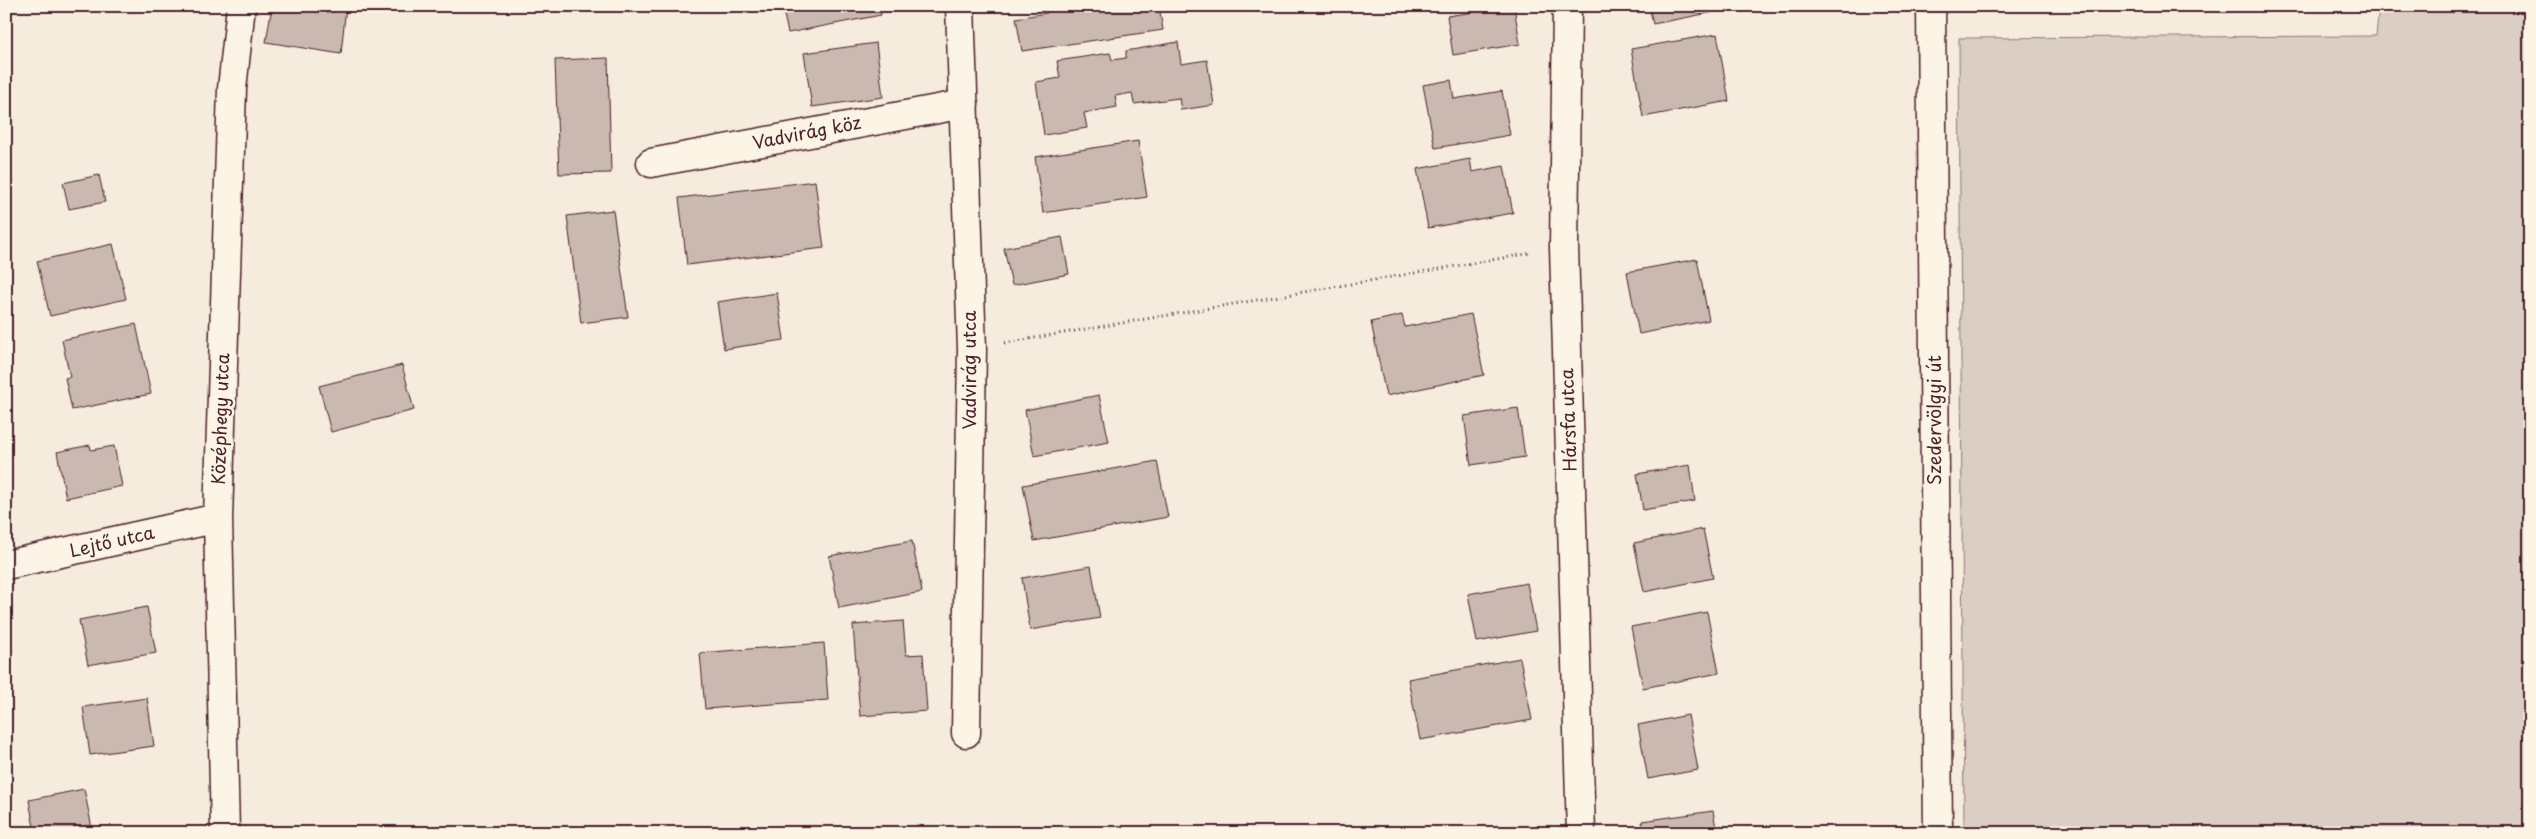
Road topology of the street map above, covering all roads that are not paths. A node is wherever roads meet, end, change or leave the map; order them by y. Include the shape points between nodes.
1 (241, 6) edge
2 (960, 6) edge
3 (1567, 6) edge
4 (1931, 6) edge
5 (964, 104) junction
6 (651, 162) dead end
7 (218, 518) junction
8 (6, 565) edge
9 (966, 734) dead end
10 (225, 833) edge
11 (1581, 833) edge
12 (1938, 833) edge

1 - 7 street, Középhegy utca via 232,89
2 - 5 street, Vadvirág utca
3 - 11 street, Hársfa utca via 1564,247
4 - 12 street, Szedervölgyi út
5 - 6 street, Vadvirág köz
5 - 9 street, Vadvirág utca via 972,348
7 - 8 street, Lejtő utca
7 - 10 street, Középhegy utca

